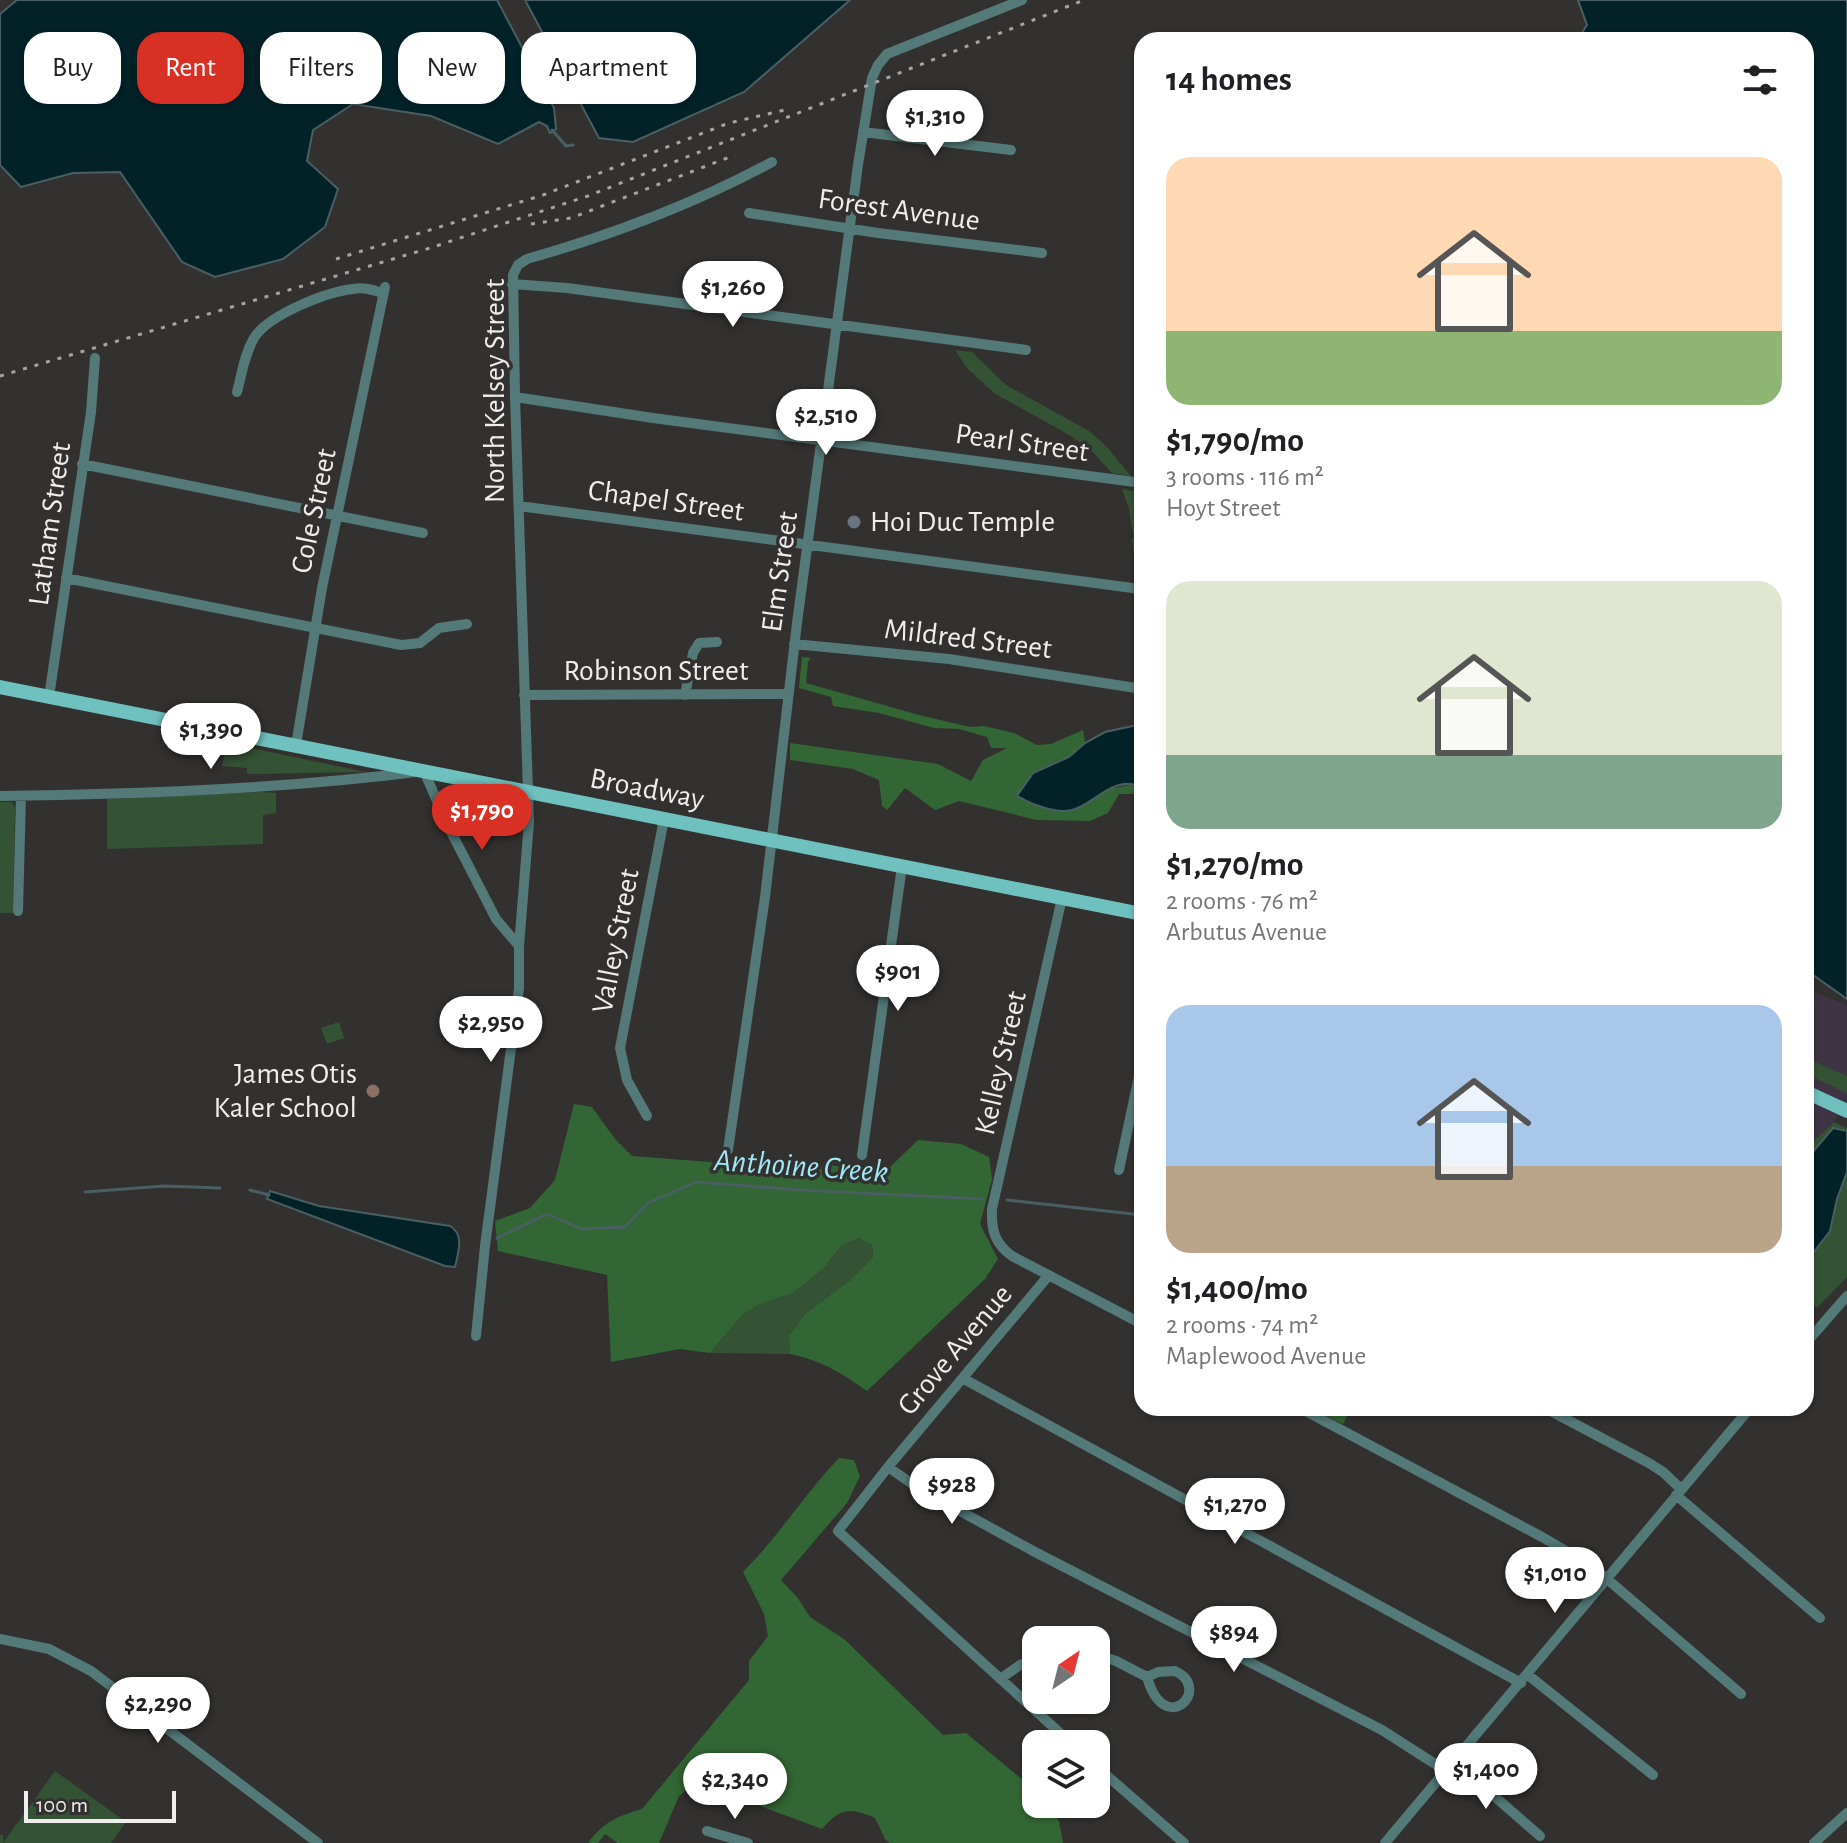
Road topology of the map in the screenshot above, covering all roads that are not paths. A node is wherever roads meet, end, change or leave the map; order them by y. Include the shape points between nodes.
1 (1022, 0) edge
2 (863, 132) junction
3 (1011, 150) dead end
4 (772, 162) dead end
5 (749, 213) dead end
6 (850, 228) junction
7 (1042, 253) dead end
8 (512, 284) junction
9 (837, 325) junction
10 (1026, 350) dead end
11 (95, 358) dead end
12 (237, 392) dead end
13 (515, 397) junction
14 (821, 439) junction
15 (82, 464) junction
16 (1134, 482) edge
17 (519, 506) junction
18 (338, 515) junction
19 (423, 533) dead end
20 (808, 545) junction
21 (66, 578) junction
22 (1134, 588) edge
23 (467, 624) dead end
24 (316, 627) junction
25 (717, 642) dead end
26 (794, 644) junction
27 (0, 687) edge
28 (1134, 688) edge
29 (788, 694) junction
30 (524, 695) junction
31 (685, 695) junction
32 (49, 697) junction
33 (296, 745) junction
34 (424, 771) junction
35 (528, 791) junction
36 (0, 796) edge
37 (21, 796) junction
38 (664, 819) junction
39 (770, 839) junction
40 (902, 866) junction
41 (1062, 898) junction
42 (18, 911) dead end
43 (1134, 912) edge
44 (519, 946) junction
45 (1814, 1096) edge
46 (1134, 1100) edge
47 (1847, 1111) edge
48 (647, 1116) dead end
49 (728, 1150) dead end
50 (862, 1155) dead end
51 (1119, 1170) dead end
52 (1049, 1275) junction
53 (1847, 1296) edge
54 (1134, 1320) edge
55 (1814, 1334) edge
56 (476, 1336) dead end
57 (964, 1379) junction
58 (1315, 1416) edge
59 (1560, 1416) edge
60 (1743, 1416) edge
61 (888, 1467) junction
62 (1679, 1492) junction
63 (1608, 1577) junction
64 (1820, 1618) dead end
65 (0, 1639) edge
66 (1110, 1659) edge
67 (1022, 1664) edge
68 (1147, 1677) junction
69 (1000, 1679) junction
70 (1525, 1679) junction
71 (1741, 1694) dead end
72 (1056, 1730) edge
73 (1454, 1761) junction
74 (1446, 1771) junction
75 (1653, 1775) dead end
76 (1110, 1778) edge
77 (1847, 1813) edge
78 (707, 1831) dead end
79 (1540, 1836) dead end
80 (318, 1843) edge
81 (748, 1843) edge
82 (1184, 1843) edge
83 (1385, 1843) edge
84 (1814, 1843) edge

1 - 2 street, Elm Street via 887,54 872,78
2 - 3 street
2 - 6 street, Elm Street
4 - 8 street, North Kelsey Street via 697,200 527,259 518,265
5 - 6 street, Forest Avenue
6 - 7 street, Forest Avenue
6 - 9 street, Elm Street
8 - 9 street
8 - 13 street, North Kelsey Street
9 - 10 street
9 - 14 street, Elm Street
11 - 15 street, Latham Street
12 - 18 street, Cole Street via 255,336 275,317 350,289 384,290
13 - 14 street, Pearl Street
13 - 17 street, North Kelsey Street
14 - 16 street, Pearl Street
14 - 20 street, Elm Street
15 - 18 street
15 - 21 street, Latham Street
17 - 20 street, Chapel Street
17 - 30 street, North Kelsey Street
18 - 19 street
18 - 24 street, Cole Street
20 - 22 street, Chapel Street
20 - 26 street, Elm Street
21 - 24 street
21 - 32 street, Latham Street
23 - 24 street via 439,628 420,643 407,645
24 - 33 street, Cole Street
25 - 31 street via 699,643
26 - 28 street, Mildred Street via 949,659
26 - 29 street, Elm Street
27 - 32 main road, Broadway
29 - 31 street, Robinson Street
29 - 39 street, Elm Street
30 - 31 street, Robinson Street
30 - 35 street, North Kelsey Street
32 - 33 main road, Broadway
33 - 34 main road, Broadway
34 - 35 main road, Broadway
34 - 37 street via 341,782
34 - 44 street via 489,906
35 - 38 main road, Broadway
35 - 44 street, North Kelsey Street
36 - 37 street
37 - 42 street
38 - 39 main road, Broadway
38 - 48 street, Valley Street via 620,1048 627,1080
39 - 40 main road, Broadway
39 - 49 street, Elm Street
40 - 41 main road, Broadway
40 - 50 street
41 - 43 main road, Broadway
41 - 52 street, Kelley Street via 992,1209 995,1238 1012,1256
44 - 56 street, North Kelsey Street via 519,988
45 - 47 main road
46 - 51 street
52 - 54 street
52 - 57 street, Grove Avenue
53 - 55 street
57 - 61 street, Grove Avenue
57 - 70 street
58 - 63 street
59 - 62 street via 1649,1463
60 - 62 street
61 - 69 street, Grove Avenue via 838,1531
61 - 74 street via 1035,1552 1374,1726
62 - 63 street
62 - 64 street
63 - 70 street
63 - 71 street
65 - 80 street via 49,1649 83,1666
66 - 68 street
67 - 69 street
68 - 68 street via 1158,1672 1183,1674 1190,1690 1186,1701 1177,1708 1160,1704
69 - 72 street
70 - 73 street
70 - 75 street
73 - 74 street
73 - 79 street
74 - 83 street
76 - 82 street
77 - 84 street
78 - 81 street

